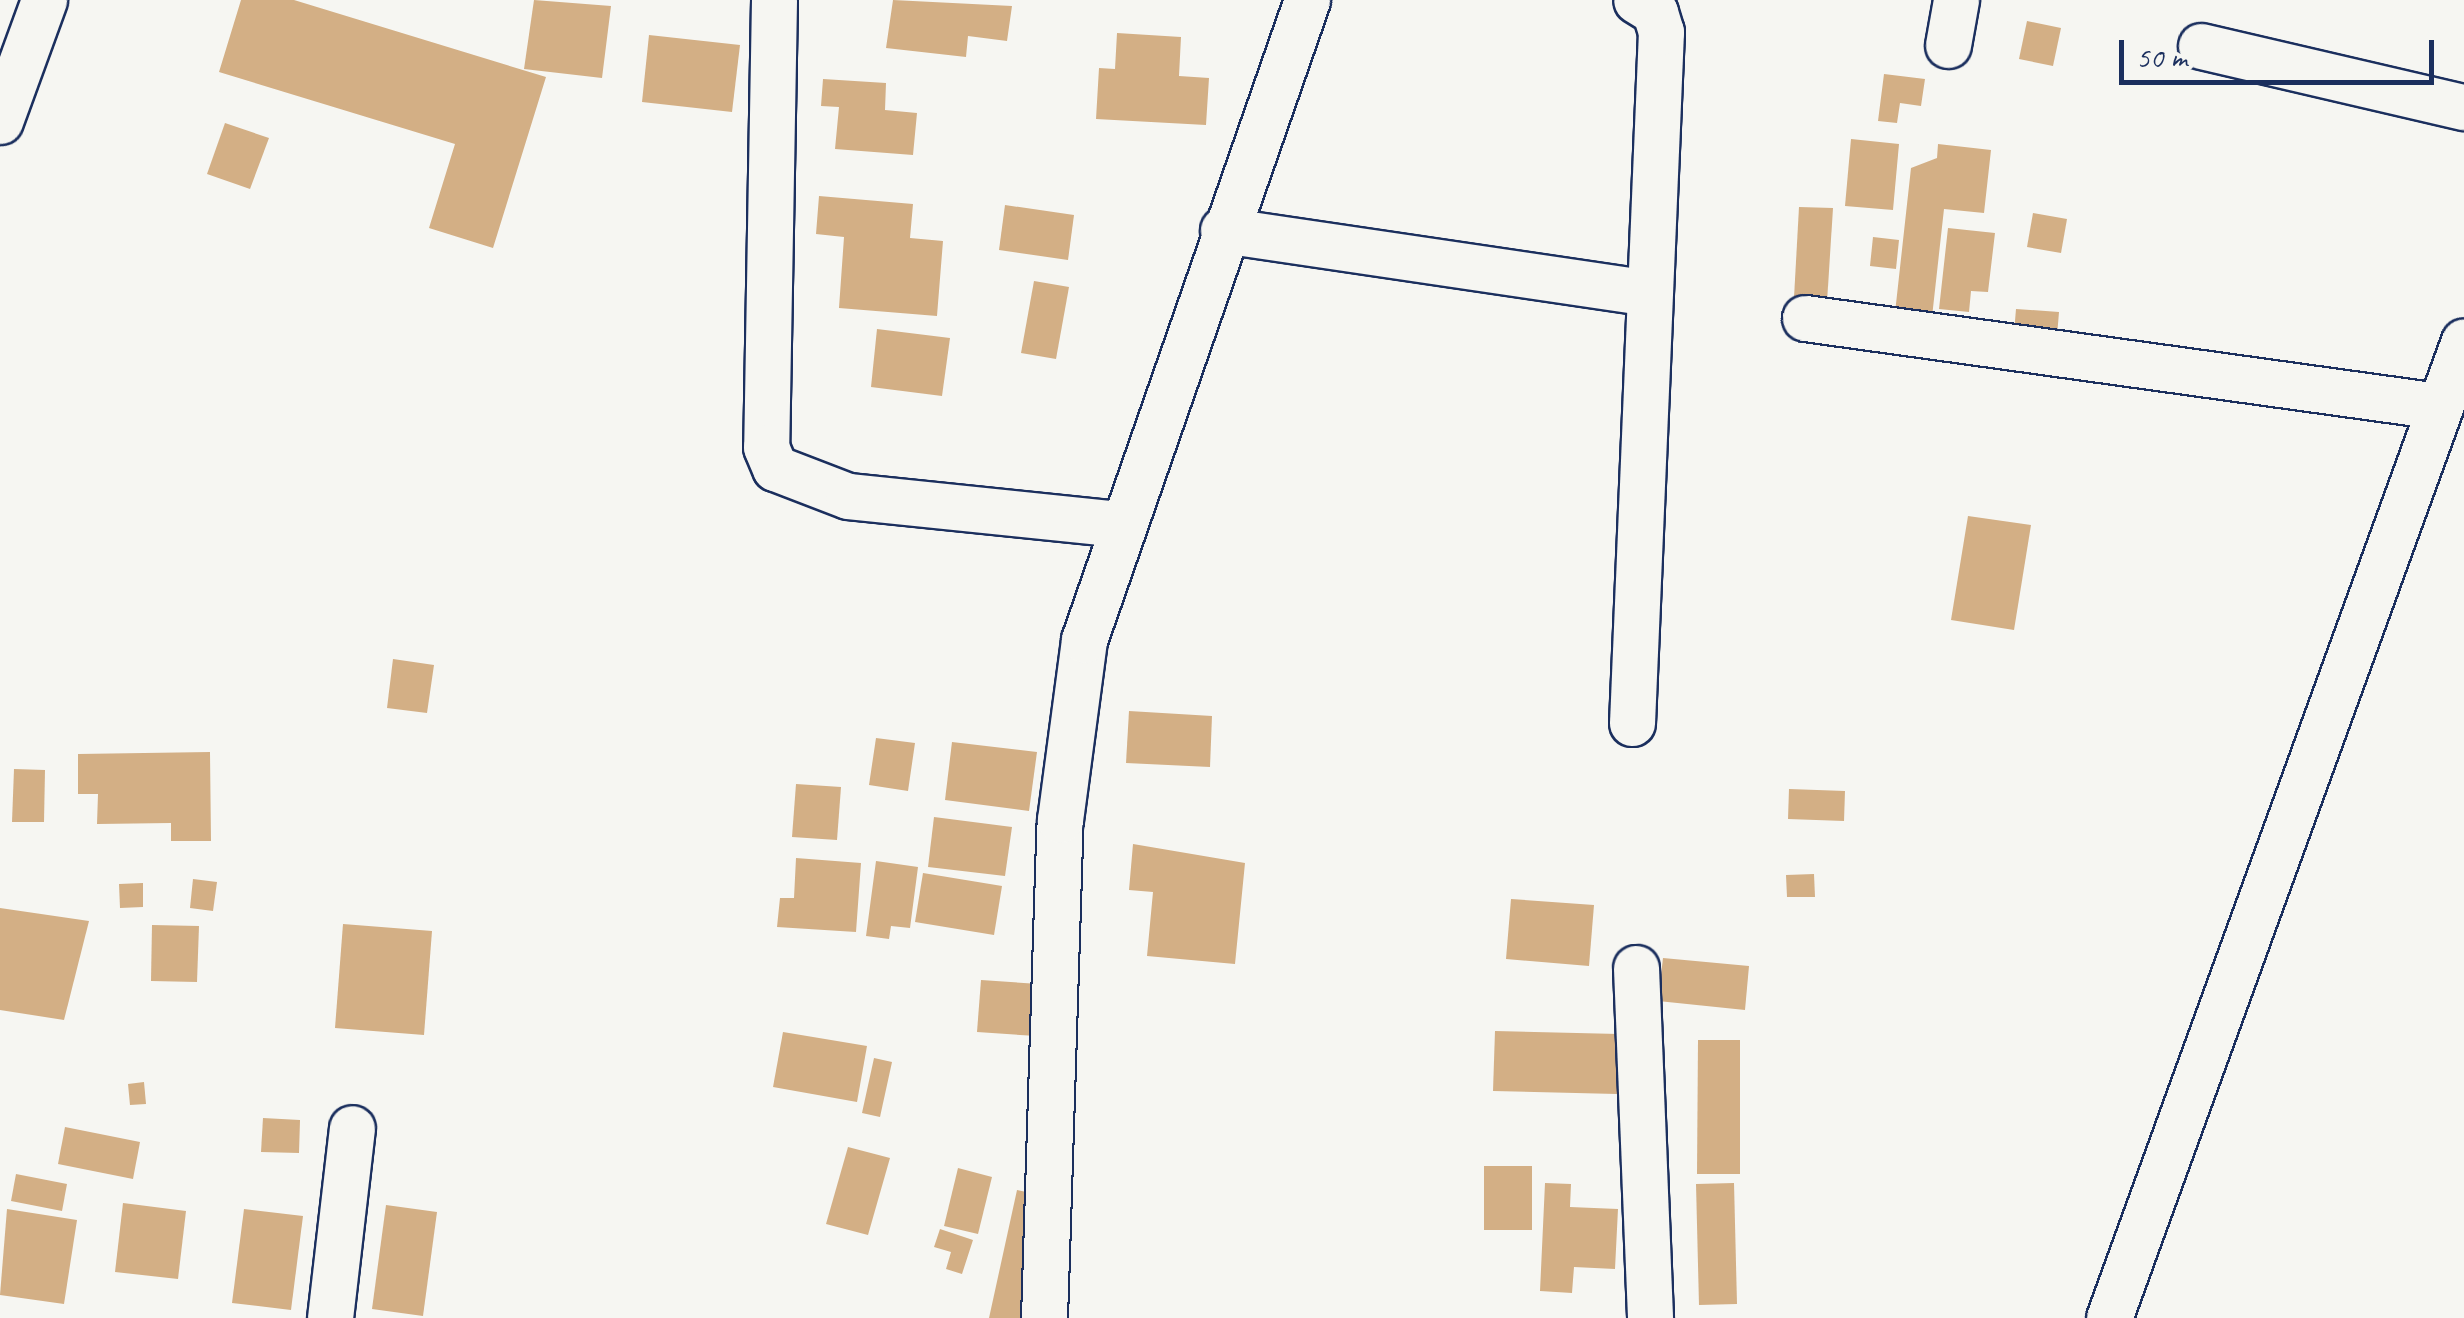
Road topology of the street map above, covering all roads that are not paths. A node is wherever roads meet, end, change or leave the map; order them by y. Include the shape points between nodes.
1 (44, 0) edge
2 (774, 0) edge
3 (1307, 0) edge
4 (1636, 0) edge
5 (1956, 0) edge
6 (1948, 46) dead end
7 (2202, 46) dead end
8 (2464, 106) edge
9 (0, 121) edge
10 (1223, 230) junction
11 (1649, 293) junction
12 (1805, 318) dead end
13 (2464, 341) edge
14 (2444, 423) edge
15 (1121, 524) junction
16 (1632, 724) dead end
17 (1636, 968) dead end
18 (352, 1128) dead end
19 (330, 1318) edge
20 (1044, 1318) edge
21 (1650, 1318) edge
22 (2109, 1318) edge

1 - 9 street
2 - 15 street via 766,447 775,468 848,496
3 - 10 street
4 - 11 street via 1655,12 1661,32
5 - 6 street
7 - 8 street
10 - 11 street
10 - 15 street
11 - 16 street
12 - 14 street
13 - 14 street
14 - 22 street
15 - 20 street via 1084,640 1064,768
17 - 21 street
18 - 19 street

